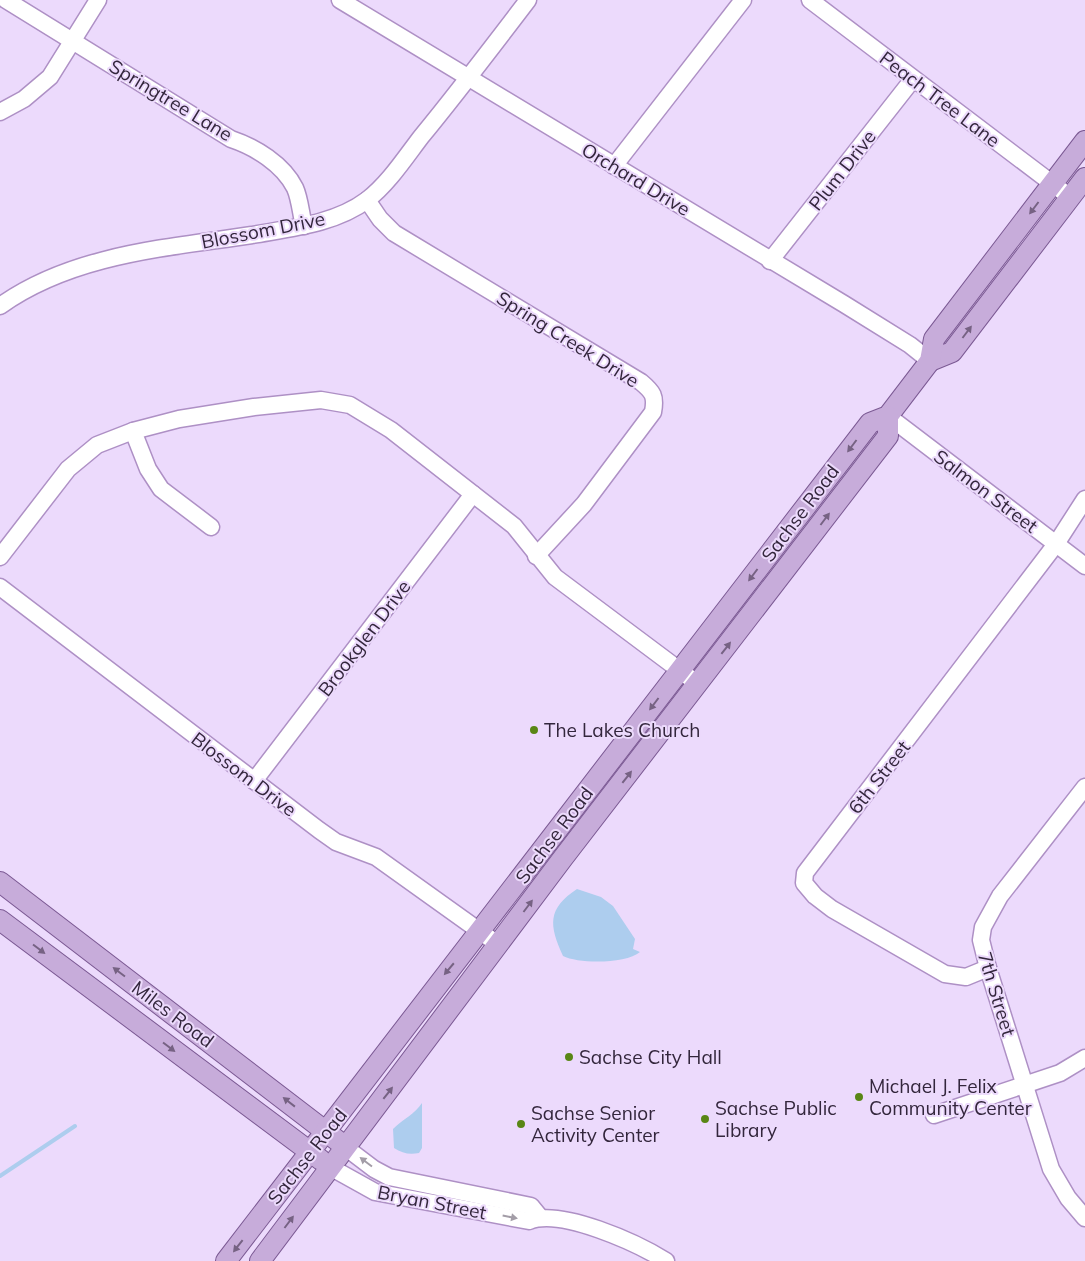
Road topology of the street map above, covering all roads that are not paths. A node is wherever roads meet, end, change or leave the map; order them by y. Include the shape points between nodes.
1 (6, 0) edge
2 (98, 0) edge
3 (340, 0) edge
4 (528, 0) edge
5 (743, 0) edge
6 (810, 0) edge
7 (74, 40) junction
8 (469, 78) junction
9 (913, 78) junction
10 (0, 112) edge
11 (1085, 141) edge
12 (614, 166) junction
13 (1085, 178) edge
14 (1052, 184) junction
15 (1070, 197) junction
16 (367, 200) junction
17 (304, 226) junction
18 (770, 261) junction
19 (0, 306) edge
20 (930, 361) junction
21 (888, 416) junction
22 (133, 431) junction
23 (474, 494) junction
24 (1085, 499) edge
25 (211, 527) dead end
26 (1056, 544) junction
27 (536, 556) junction
28 (0, 557) edge
29 (1085, 566) edge
30 (0, 587) edge
31 (680, 670) junction
32 (698, 684) junction
33 (254, 781) junction
34 (1085, 787) edge
35 (0, 882) edge
36 (0, 920) edge
37 (480, 932) junction
38 (498, 945) junction
39 (988, 968) junction
40 (1085, 1058) edge
41 (1026, 1085) junction
42 (934, 1115) dead end
43 (327, 1132) junction
44 (346, 1147) junction
45 (311, 1152) junction
46 (330, 1167) junction
47 (540, 1216) junction
48 (1085, 1218) edge
49 (226, 1261) edge
50 (260, 1261) edge
51 (666, 1261) edge

1 - 7 street, Springtree Lane
2 - 7 street
3 - 8 street, Orchard Drive
4 - 8 street, Blossom Drive
5 - 12 street
6 - 9 street, Peach Tree Lane
7 - 10 street via 50,77 24,99
7 - 17 street, Springtree Lane via 231,139 254,147 280,169 295,188
8 - 12 street, Orchard Drive
8 - 16 street, Blossom Drive via 386,182
9 - 14 street, Peach Tree Lane
9 - 18 street, Plum Drive
11 - 14 main road, Sachse Road
12 - 18 street, Orchard Drive
13 - 15 main road, Sachse Road
14 - 15 street, Peach Tree Lane
14 -> 20 main road, Sachse Road via 934,339
20 -> 15 main road, Sachse Road via 952,352
16 - 17 street, Blossom Drive via 344,214
16 - 27 street, Spring Creek Drive via 394,232 653,392 656,400 653,412 584,504
17 - 19 street, Blossom Drive via 109,258 60,274
18 - 20 street, Orchard Drive via 910,345
20 - 21 main road, Sachse Road
21 - 26 street, Salmon Street
21 -> 31 main road, Sachse Road via 870,423
32 -> 21 main road, Sachse Road via 888,436
22 - 23 street via 179,419 254,407 321,400 350,405 391,430
22 - 25 street via 148,469 162,489
22 - 28 street via 97,445 68,469
23 - 27 street via 514,526
23 - 33 street, Brookglen Drive
24 - 26 street, 6th Street
26 - 29 street, Salmon Street
26 - 39 street, 6th Street via 804,874 804,883 832,909 945,974 966,977
27 - 31 street via 555,577
30 - 33 street, Blossom Drive
31 - 32 street
31 -> 37 main road, Sachse Road
38 -> 32 main road, Sachse Road
33 - 37 street, Blossom Drive via 336,842 376,857
34 - 39 street, 7th Street via 1000,896 982,927 981,940
43 -> 35 main road, Miles Road
36 -> 45 main road, Miles Road
37 - 38 street, Blossom Drive
37 -> 43 main road, Sachse Road
44 -> 38 main road, Sachse Road
39 - 41 street, 7th Street
40 - 41 street via 1060,1073
41 - 42 street
41 - 48 street, 7th Street via 1052,1168 1068,1198
43 - 44 main road, Miles Road
43 - 45 main road, Sachse Road
44 - 46 main road, Sachse Road
47 -> 44 street, Bryan Street via 531,1206 389,1177
45 - 46 main road, Miles Road
45 -> 49 main road, Sachse Road
46 -> 47 street, Bryan Street via 375,1192 528,1221
50 -> 46 main road, Sachse Road
47 - 51 street, Bryan Street via 594,1227 635,1243

